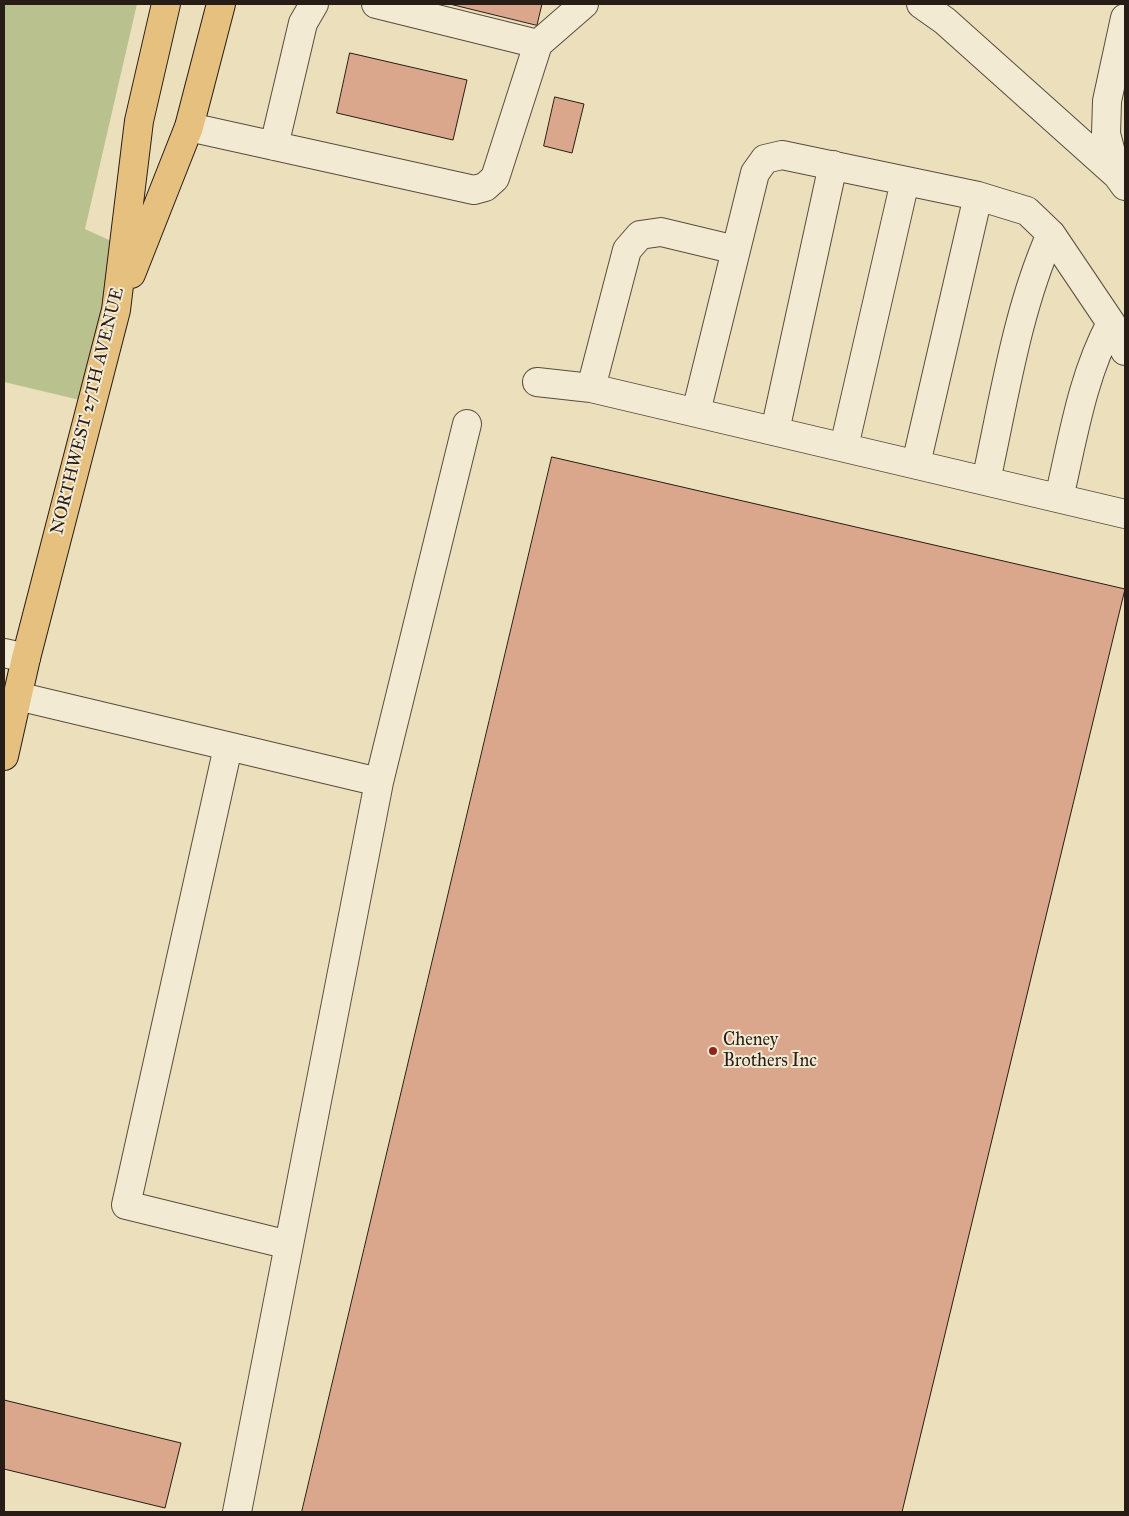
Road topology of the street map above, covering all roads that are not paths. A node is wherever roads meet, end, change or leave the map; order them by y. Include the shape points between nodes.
1 (166, 4) edge
2 (221, 4) edge
3 (314, 4) edge
4 (376, 4) edge
5 (584, 4) edge
6 (921, 4) edge
7 (1125, 18) edge
8 (538, 44) junction
9 (189, 127) junction
10 (274, 146) junction
11 (833, 165) junction
12 (1121, 180) edge
13 (905, 181) junction
14 (978, 196) junction
15 (1051, 234) junction
16 (736, 250) junction
17 (116, 310) junction
18 (1111, 322) junction
19 (1125, 352) edge
20 (537, 382) dead end
21 (591, 388) junction
22 (696, 412) junction
23 (467, 424) dead end
24 (774, 431) junction
25 (844, 447) junction
26 (916, 464) junction
27 (986, 480) junction
28 (1059, 498) junction
29 (1125, 514) edge
30 (15, 656) edge
31 (18, 696) junction
32 (228, 746) junction
33 (4, 756) edge
34 (379, 782) junction
35 (289, 1245) junction
36 (237, 1512) edge

1 - 17 main road, NORTHWEST 27TH AVENUE via 139,121
2 - 9 main road
3 - 10 street via 303,23
4 - 8 street
5 - 8 street
6 - 12 street via 945,21
7 - 12 street via 1107,101 1106,134
8 - 10 street via 495,178 485,187 474,190
9 - 10 street
9 - 17 main road
11 - 13 street
11 - 16 street via 782,154 765,159 755,173
11 - 24 street
13 - 14 street
13 - 25 street
14 - 15 street via 1027,211
14 - 26 street
15 - 18 street
15 - 27 street via 1037,266 1027,303
16 - 21 street via 661,232 640,235 627,250
16 - 22 street
17 - 30 main road, NORTHWEST 27TH AVENUE
18 - 19 street
18 - 28 street via 1085,382
20 - 21 street
21 - 22 street
22 - 24 street
23 - 34 street
24 - 25 street
25 - 26 street
26 - 27 street
27 - 28 street
28 - 29 street
30 - 31 main road, NORTHWEST 27TH AVENUE
31 - 32 street
31 - 33 main road, NORTHWEST 27TH AVENUE
32 - 34 street
32 - 35 street via 126,1205
34 - 35 street
35 - 36 street

